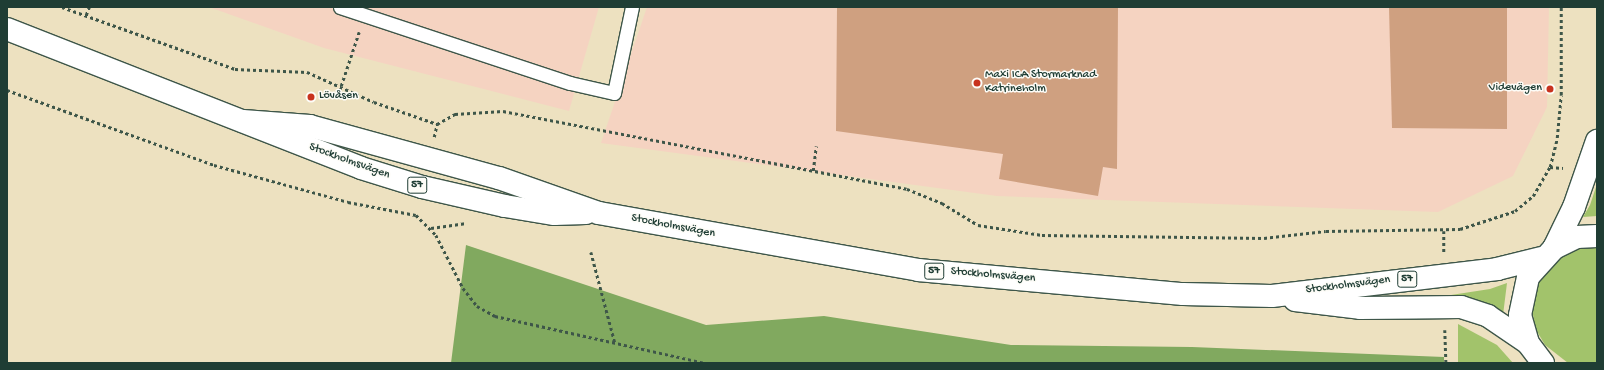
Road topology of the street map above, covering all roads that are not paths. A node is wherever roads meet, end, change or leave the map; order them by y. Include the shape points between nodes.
1 (340, 7) edge
2 (632, 7) edge
3 (7, 29) edge
4 (243, 121) junction
5 (1597, 141) edge
6 (599, 212) junction
7 (1597, 236) edge
8 (1547, 253) junction
9 (1272, 296) junction
10 (1528, 343) junction
11 (1542, 363) edge

1 - 2 lane via 570,83 614,93
3 - 4 main road, Stockholmsvägen / 57
4 - 6 main road, Stockholmsvägen / 57 via 310,126 500,178
4 - 6 main road, Stockholmsvägen / 57 via 361,168 422,187 554,214
5 - 8 main road via 1574,207
6 - 9 main road, Stockholmsvägen / 57 via 918,270 1183,294
7 - 8 main road, 57 via 1577,237
8 - 9 main road, Stockholmsvägen / 57 via 1497,269
8 - 10 main road, 57 via 1528,277 1520,302
9 - 10 main road, Stockholmsvägen / 57 via 1360,308 1461,307 1488,316
10 - 11 main road, 57

